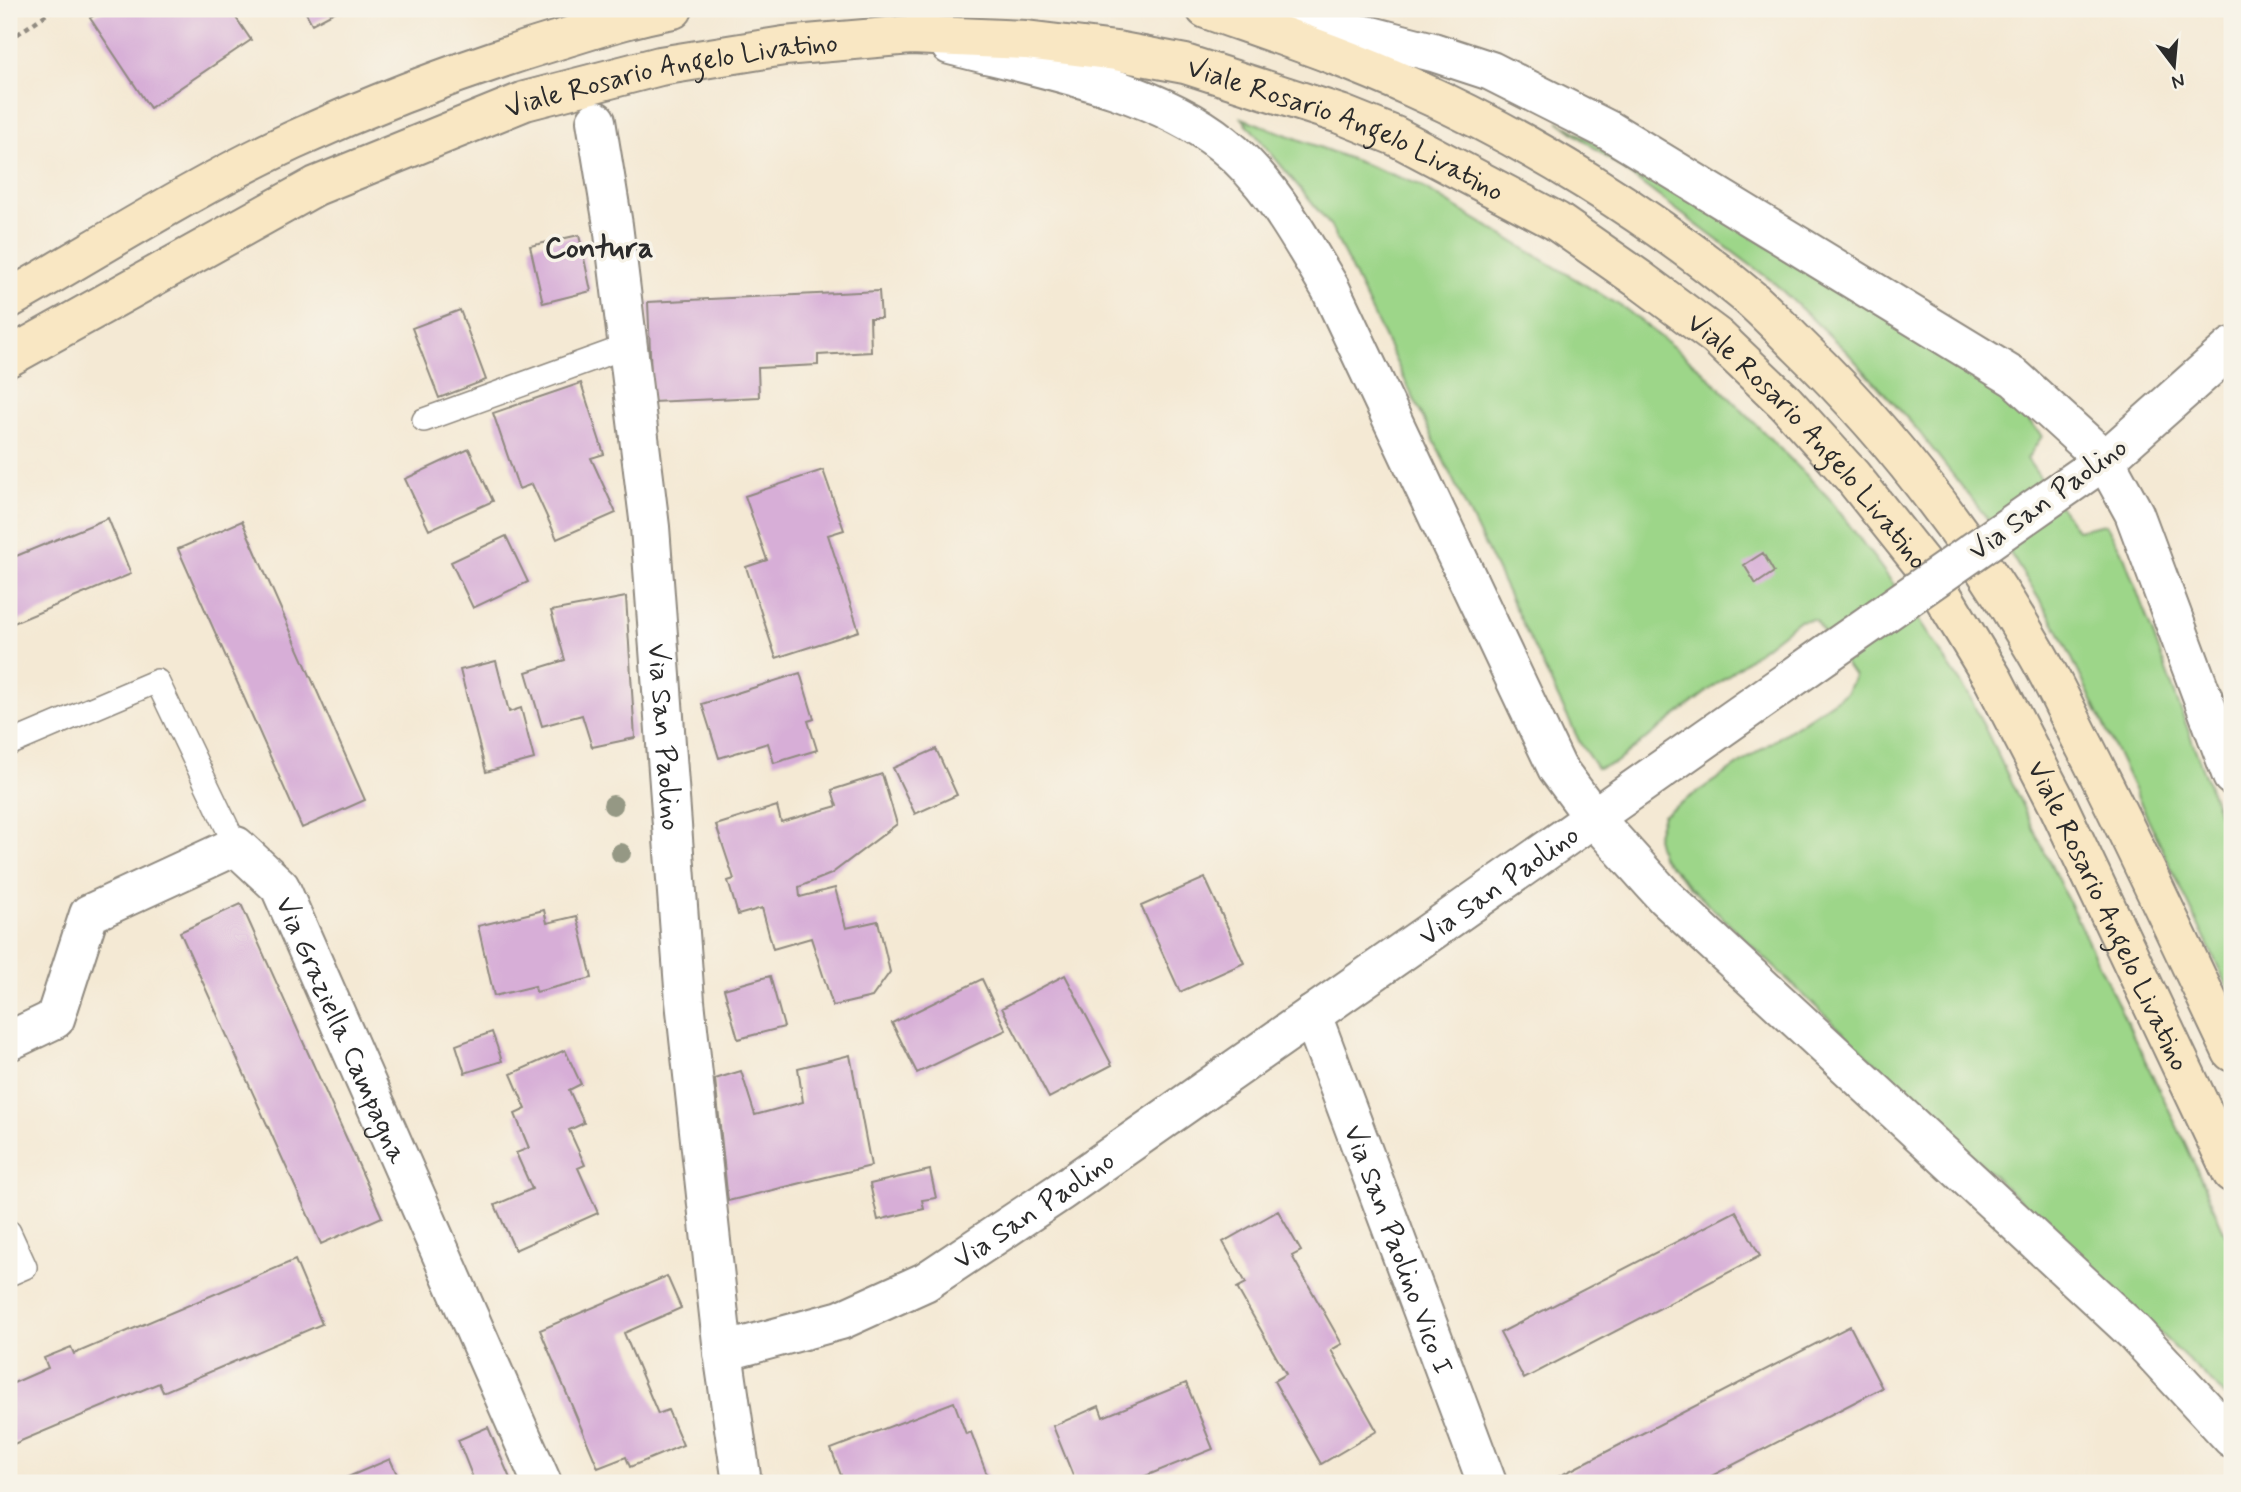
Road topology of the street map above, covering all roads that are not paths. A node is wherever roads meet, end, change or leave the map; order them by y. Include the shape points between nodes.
1 (673, 9) edge
2 (1208, 9) edge
3 (911, 35) junction
4 (596, 121) tunnel mouth
5 (9, 299) edge
6 (628, 346) junction
7 (2232, 347) edge
8 (9, 357) edge
9 (424, 420) dead end
10 (2105, 460) junction
11 (9, 744) edge
12 (2232, 776) edge
13 (1594, 818) junction
14 (236, 846) junction
15 (1312, 1015) junction
16 (9, 1041) edge
17 (2232, 1052) edge
18 (2232, 1173) edge
19 (9, 1232) edge
20 (9, 1274) edge
21 (723, 1352) junction
22 (2232, 1438) edge
23 (542, 1483) edge
24 (742, 1483) edge
25 (1487, 1483) edge

1 - 5 main road, Viale Rosario Angelo Livatino via 511,55 385,101 291,142
2 - 10 street via 1371,36 1491,71 1598,125 2015,378
2 - 17 main road, Viale Rosario Angelo Livatino via 1361,64 1470,115 1571,172 1670,237 1751,299 1825,371 1891,443 1959,532 2035,649
3 - 8 main road, Viale Rosario Angelo Livatino via 785,46 660,66 525,101 316,186
3 - 13 street via 1107,86 1173,113 1223,143 1251,171 1287,217 1331,288 1558,768
3 - 18 main road, Viale Rosario Angelo Livatino via 1026,40 1139,55 1185,64 1340,114 1395,136 1556,221 1717,337 1853,476 1927,570 1993,679 2057,803
4 - 6 street, Via San Paolino
6 - 9 lane
6 - 21 street, Via San Paolino via 650,527 685,1001
7 - 10 street, Via San Paolino
10 - 12 street via 2134,513
10 - 13 street, Via San Paolino, bridge
11 - 14 lane via 157,681
13 - 15 street, Via San Paolino
13 - 22 street via 1665,897 2134,1332
14 - 16 street via 89,914 55,1019
14 - 23 street, Via Graziella Campagna via 281,887
15 - 21 street, Via San Paolino via 925,1282 841,1320
15 - 25 street, Via San Paolino Vico I
19 - 20 lane via 25,1267
21 - 24 street, Via San Paolino

